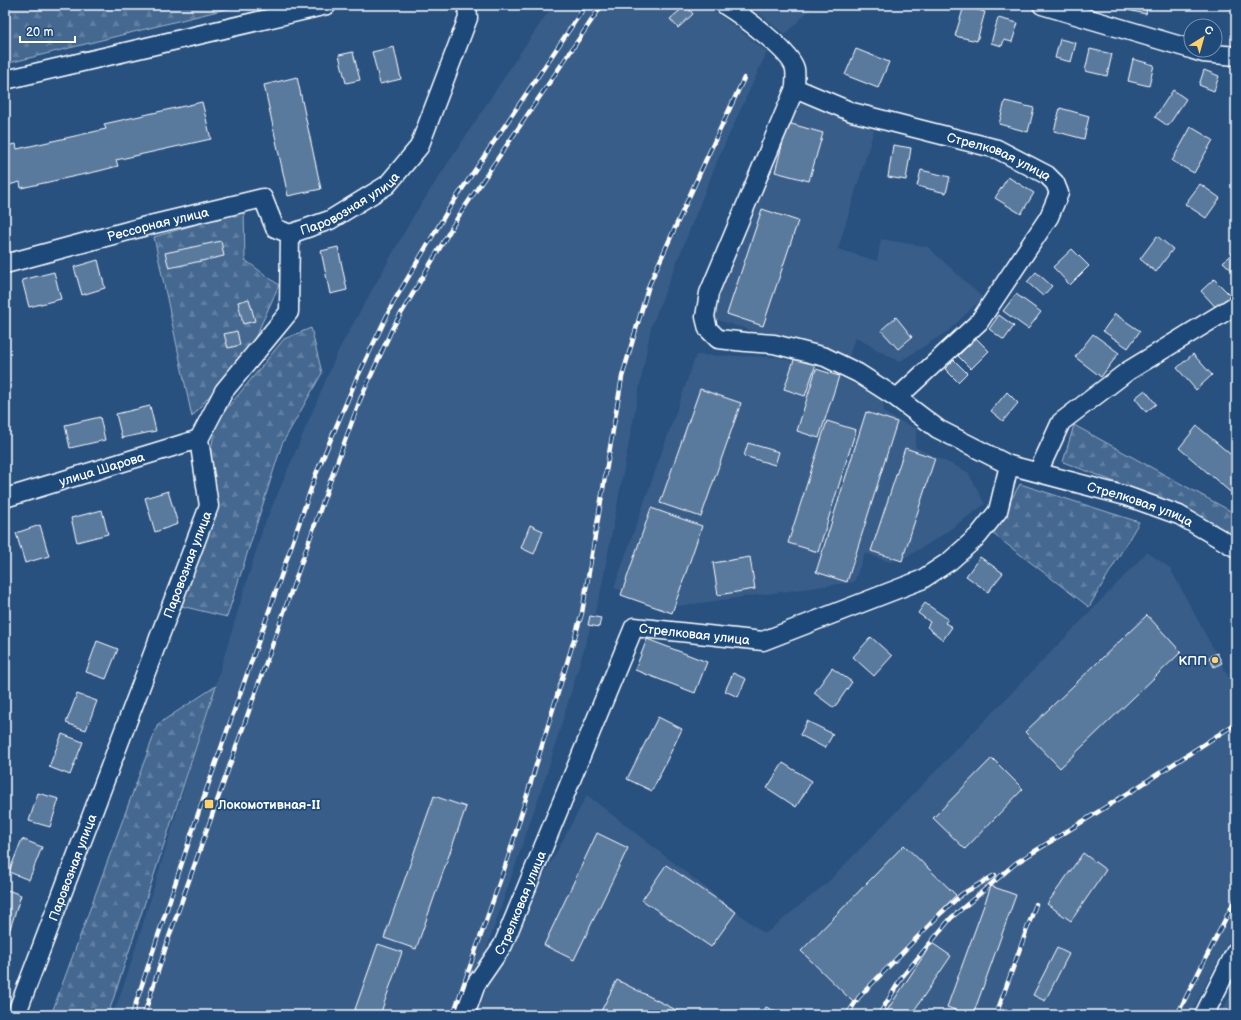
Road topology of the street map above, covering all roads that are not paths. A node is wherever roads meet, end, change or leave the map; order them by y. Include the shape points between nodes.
1 (327, 5) edge
2 (467, 5) edge
3 (725, 5) edge
4 (1042, 5) edge
5 (1183, 47) edge
6 (1223, 55) edge
7 (1236, 56) edge
8 (5, 80) edge
9 (795, 88) junction
10 (290, 234) junction
11 (5, 264) edge
12 (1236, 304) edge
13 (897, 398) junction
14 (199, 439) junction
15 (1009, 465) junction
16 (1038, 472) junction
17 (5, 498) edge
18 (1236, 548) edge
19 (1236, 952) edge
20 (16, 1015) edge
21 (465, 1015) edge
22 (1204, 1015) edge

1 - 8 street
2 - 10 street, Паровозная улица via 468,18 419,147 387,185 330,220
3 - 9 street, Стрелковая улица via 790,59 795,69
4 - 5 street
6 - 7 street
9 - 13 street, Стрелковая улица via 710,293 705,317 708,329 718,339 774,344 825,356
9 - 13 street, Стрелковая улица via 852,112 997,149 1047,175 1059,193 1049,217 980,322
10 - 11 street, Рессорная улица via 275,228 263,198
10 - 14 street, Паровозная улица via 289,312 224,391
12 - 16 street via 1128,371 1061,422
13 - 15 street, Стрелковая улица via 938,429
14 - 17 street, улица Шарова
14 - 20 street, Паровозная улица via 210,506
15 - 16 street, Стрелковая улица
15 - 21 street, Стрелковая улица via 998,510 978,536 950,561 921,580 763,641 634,626 503,945 476,984
16 - 18 street, Стрелковая улица via 1126,496 1179,515
19 - 22 street

